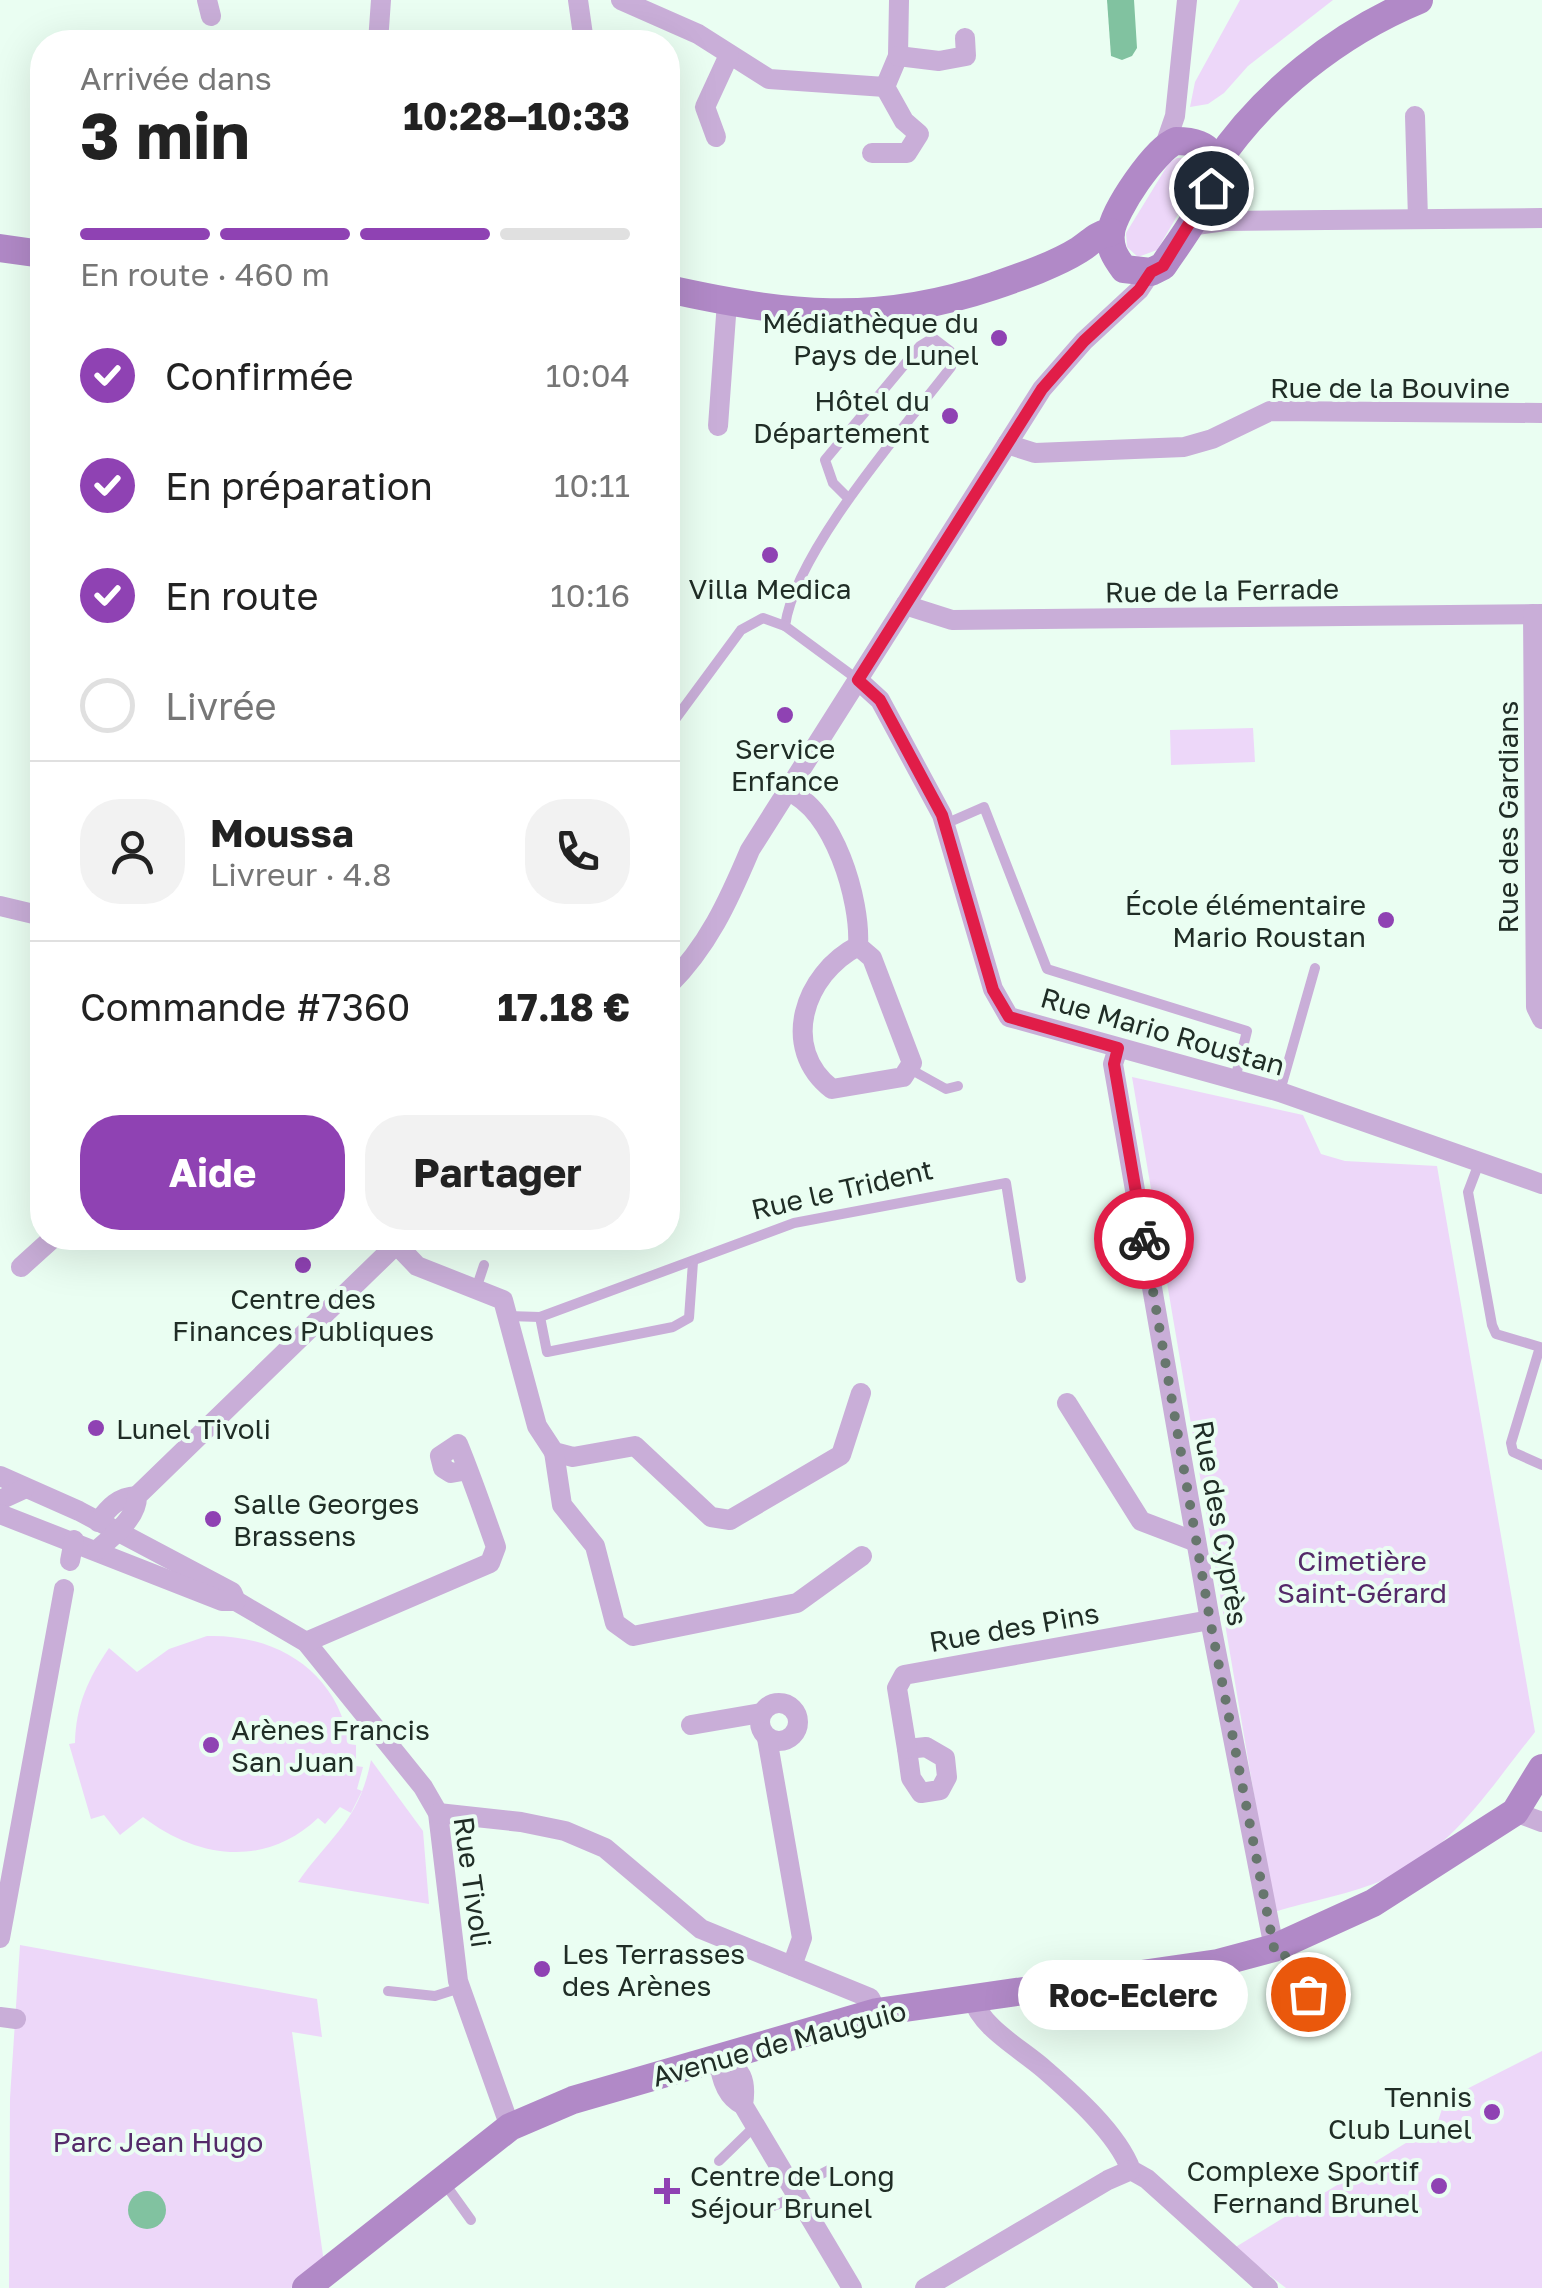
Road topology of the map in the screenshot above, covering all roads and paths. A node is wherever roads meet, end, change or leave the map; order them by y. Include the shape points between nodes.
1 (381, 0) edge
2 (578, 0) edge
3 (620, 0) edge
4 (899, 0) edge
5 (1187, 0) edge
6 (1419, 0) edge
7 (379, 30) edge
8 (582, 30) edge
9 (965, 38) dead end
10 (730, 54) junction
11 (898, 56) junction
12 (885, 88) junction
13 (1415, 116) dead end
14 (716, 137) dead end
15 (1192, 150) junction
16 (872, 153) dead end
17 (1418, 218) junction
18 (1542, 218) edge
19 (1225, 221) junction
20 (1189, 226) junction
21 (0, 248) edge
22 (30, 252) edge
23 (1125, 256) junction
24 (680, 292) edge
25 (727, 302) junction
26 (1542, 413) edge
27 (718, 426) dead end
28 (1007, 444) junction
29 (850, 499) junction
30 (905, 605) junction
31 (1538, 614) edge
32 (784, 626) junction
33 (858, 680) junction
34 (680, 712) edge
35 (787, 791) junction
36 (945, 824) junction
37 (0, 906) edge
38 (30, 913) edge
39 (858, 946) junction
40 (1314, 968) dead end
41 (680, 973) edge
42 (1542, 1019) edge
43 (1118, 1048) junction
44 (910, 1068) junction
45 (1234, 1080) junction
46 (958, 1086) dead end
47 (1280, 1092) junction
48 (1479, 1163) junction
49 (1542, 1184) edge
50 (40, 1250) edge
51 (391, 1250) edge
52 (406, 1250) edge
53 (693, 1262) junction
54 (484, 1265) dead end
55 (21, 1267) dead end
56 (1021, 1278) dead end
57 (476, 1290) junction
58 (508, 1316) junction
59 (540, 1318) junction
60 (861, 1393) dead end
61 (1068, 1403) dead end
62 (554, 1452) junction
63 (1542, 1465) edge
64 (468, 1470) dead end
65 (0, 1476) edge
66 (24, 1489) junction
67 (137, 1496) junction
68 (0, 1500) edge
69 (0, 1514) edge
70 (98, 1522) junction
71 (117, 1533) junction
72 (1196, 1542) junction
73 (97, 1550) junction
74 (862, 1556) dead end
75 (64, 1589) dead end
76 (236, 1600) junction
77 (1210, 1620) junction
78 (306, 1642) junction
79 (761, 1713) junction
80 (691, 1725) dead end
81 (767, 1738) junction
82 (907, 1749) dead end
83 (1542, 1768) edge
84 (1514, 1812) junction
85 (438, 1814) junction
86 (1542, 1822) edge
87 (0, 1938) edge
88 (1276, 1947) junction
89 (792, 1966) junction
90 (461, 1988) junction
91 (388, 1991) dead end
92 (1308, 1994) dead end
93 (972, 1996) junction
94 (877, 2012) junction
95 (767, 2043) junction
96 (719, 2057) junction
97 (745, 2095) junction
98 (510, 2127) junction
99 (754, 2127) junction
100 (720, 2161) dead end
101 (831, 2169) dead end
102 (1131, 2170) junction
103 (442, 2180) junction
104 (793, 2193) junction
105 (756, 2213) dead end
106 (471, 2220) dead end
107 (306, 2288) edge
108 (852, 2288) edge
109 (925, 2288) edge
110 (1268, 2288) edge

1 - 7 street
2 - 8 street
3 - 10 street
4 - 11 street
5 - 15 street
6 - 15 main road via 1294,76 1235,135
9 - 11 street via 966,56 956,60
10 - 12 street via 770,79
10 - 14 street via 706,107
11 - 12 street
12 - 16 street via 919,134 907,154
13 - 17 street
15 - 19 street
15 - 20 main road
15 - 23 main road via 1155,154
17 - 18 street
17 - 19 street
19 - 20 street
20 - 23 main road via 1163,266
21 - 22 main road
23 - 25 main road via 1080,250 993,286 848,316
23 - 28 street via 1126,302 1042,389
24 - 25 main road
25 - 27 street
26 - 28 street, Rue de la Bouvine via 1270,411 1184,447 1035,453
28 - 30 street
29 - 29 lane via 951,367 950,351 932,338 825,460 833,483
29 - 32 lane via 788,597
30 - 31 street, Rue de la Ferrade via 952,620
30 - 33 street
31 - 42 street, Rue des Gardians via 1536,1007
32 - 33 lane
32 - 34 lane via 763,618 741,630
33 - 35 street
33 - 36 street, Rue Mario Roustan via 880,700
35 - 39 street via 814,806 828,826 860,920
35 - 41 street via 750,850 720,921
36 - 43 street, Rue Mario Roustan via 993,990 1009,1017
36 - 45 lane via 984,807 1047,969 1247,1031
37 - 38 street
39 - 44 street via 872,958
39 - 44 street via 837,957 808,991 800,1022 815,1076 832,1090 903,1077
40 - 47 lane
43 - 45 street, Rue Mario Roustan
43 - 72 street, Rue des Cyprès via 1114,1064
44 - 46 lane via 946,1089
45 - 47 street, Rue Mario Roustan
47 - 48 street, Rue Mario Roustan
48 - 49 street, Rue Mario Roustan
48 - 63 lane via 1468,1192 1492,1325 1496,1334 1540,1346 1510,1443 1513,1452
50 - 55 street
51 - 67 street
52 - 57 street via 416,1266
53 - 56 lane, Rue le Trident via 794,1223 1006,1183
53 - 59 lane, Rue le Trident
53 - 59 lane via 689,1318 673,1327 546,1352
54 - 57 lane
57 - 58 street via 503,1300
58 - 59 lane, Rue le Trident
58 - 62 street via 536,1426
60 - 62 street via 841,1455 730,1520 711,1517 634,1446 573,1457
61 - 72 street via 1141,1521
62 - 74 street via 562,1505 595,1546 614,1624 632,1636 797,1603
64 - 78 street via 496,1548 490,1563
65 - 66 street, Rue Tivoli
66 - 68 street
66 - 70 street, Rue Tivoli
67 - 70 street via 124,1496
67 - 71 street
69 - 73 street, Rue Tivoli via 72,1550
70 - 71 street, Rue Tivoli
70 - 73 street
71 - 73 street
71 - 76 street, Rue Tivoli via 232,1592
72 - 77 street, Rue des Cyprès
73 - 76 street, Rue Tivoli via 222,1601
75 - 87 street
76 - 78 street, Rue Tivoli
77 - 82 street, Rue des Pins via 904,1675 897,1688
77 - 88 street, Rue des Cyprès
78 - 85 street, Rue Tivoli
79 - 80 street
79 - 81 street
79 - 81 street via 784,1703 798,1717 789,1738
81 - 89 street via 802,1938
83 - 84 main road
84 - 86 street
84 - 88 main road, Avenue de Mauguio via 1373,1904
85 - 89 street via 536,1825 605,1848 701,1929
85 - 90 street, Rue Tivoli
88 - 92 lane
88 - 93 main road, Avenue de Mauguio via 1182,1969
89 - 94 street via 870,1998
90 - 91 lane via 434,1996
90 - 98 street, Rue Tivoli
93 - 94 main road, Avenue de Mauguio
93 - 102 street via 985,2020 1047,2071 1124,2152
94 - 95 main road, Avenue de Mauguio
95 - 96 main road, Avenue de Mauguio
95 - 97 street
96 - 97 street via 736,2065
96 - 98 main road, Avenue de Mauguio via 574,2100
97 - 99 street
98 - 103 main road, Avenue de Mauguio
99 - 100 lane
99 - 104 street
101 - 104 lane
102 - 109 street
102 - 110 street
103 - 106 lane
103 - 107 main road, Avenue de Mauguio
104 - 105 lane
104 - 108 street

